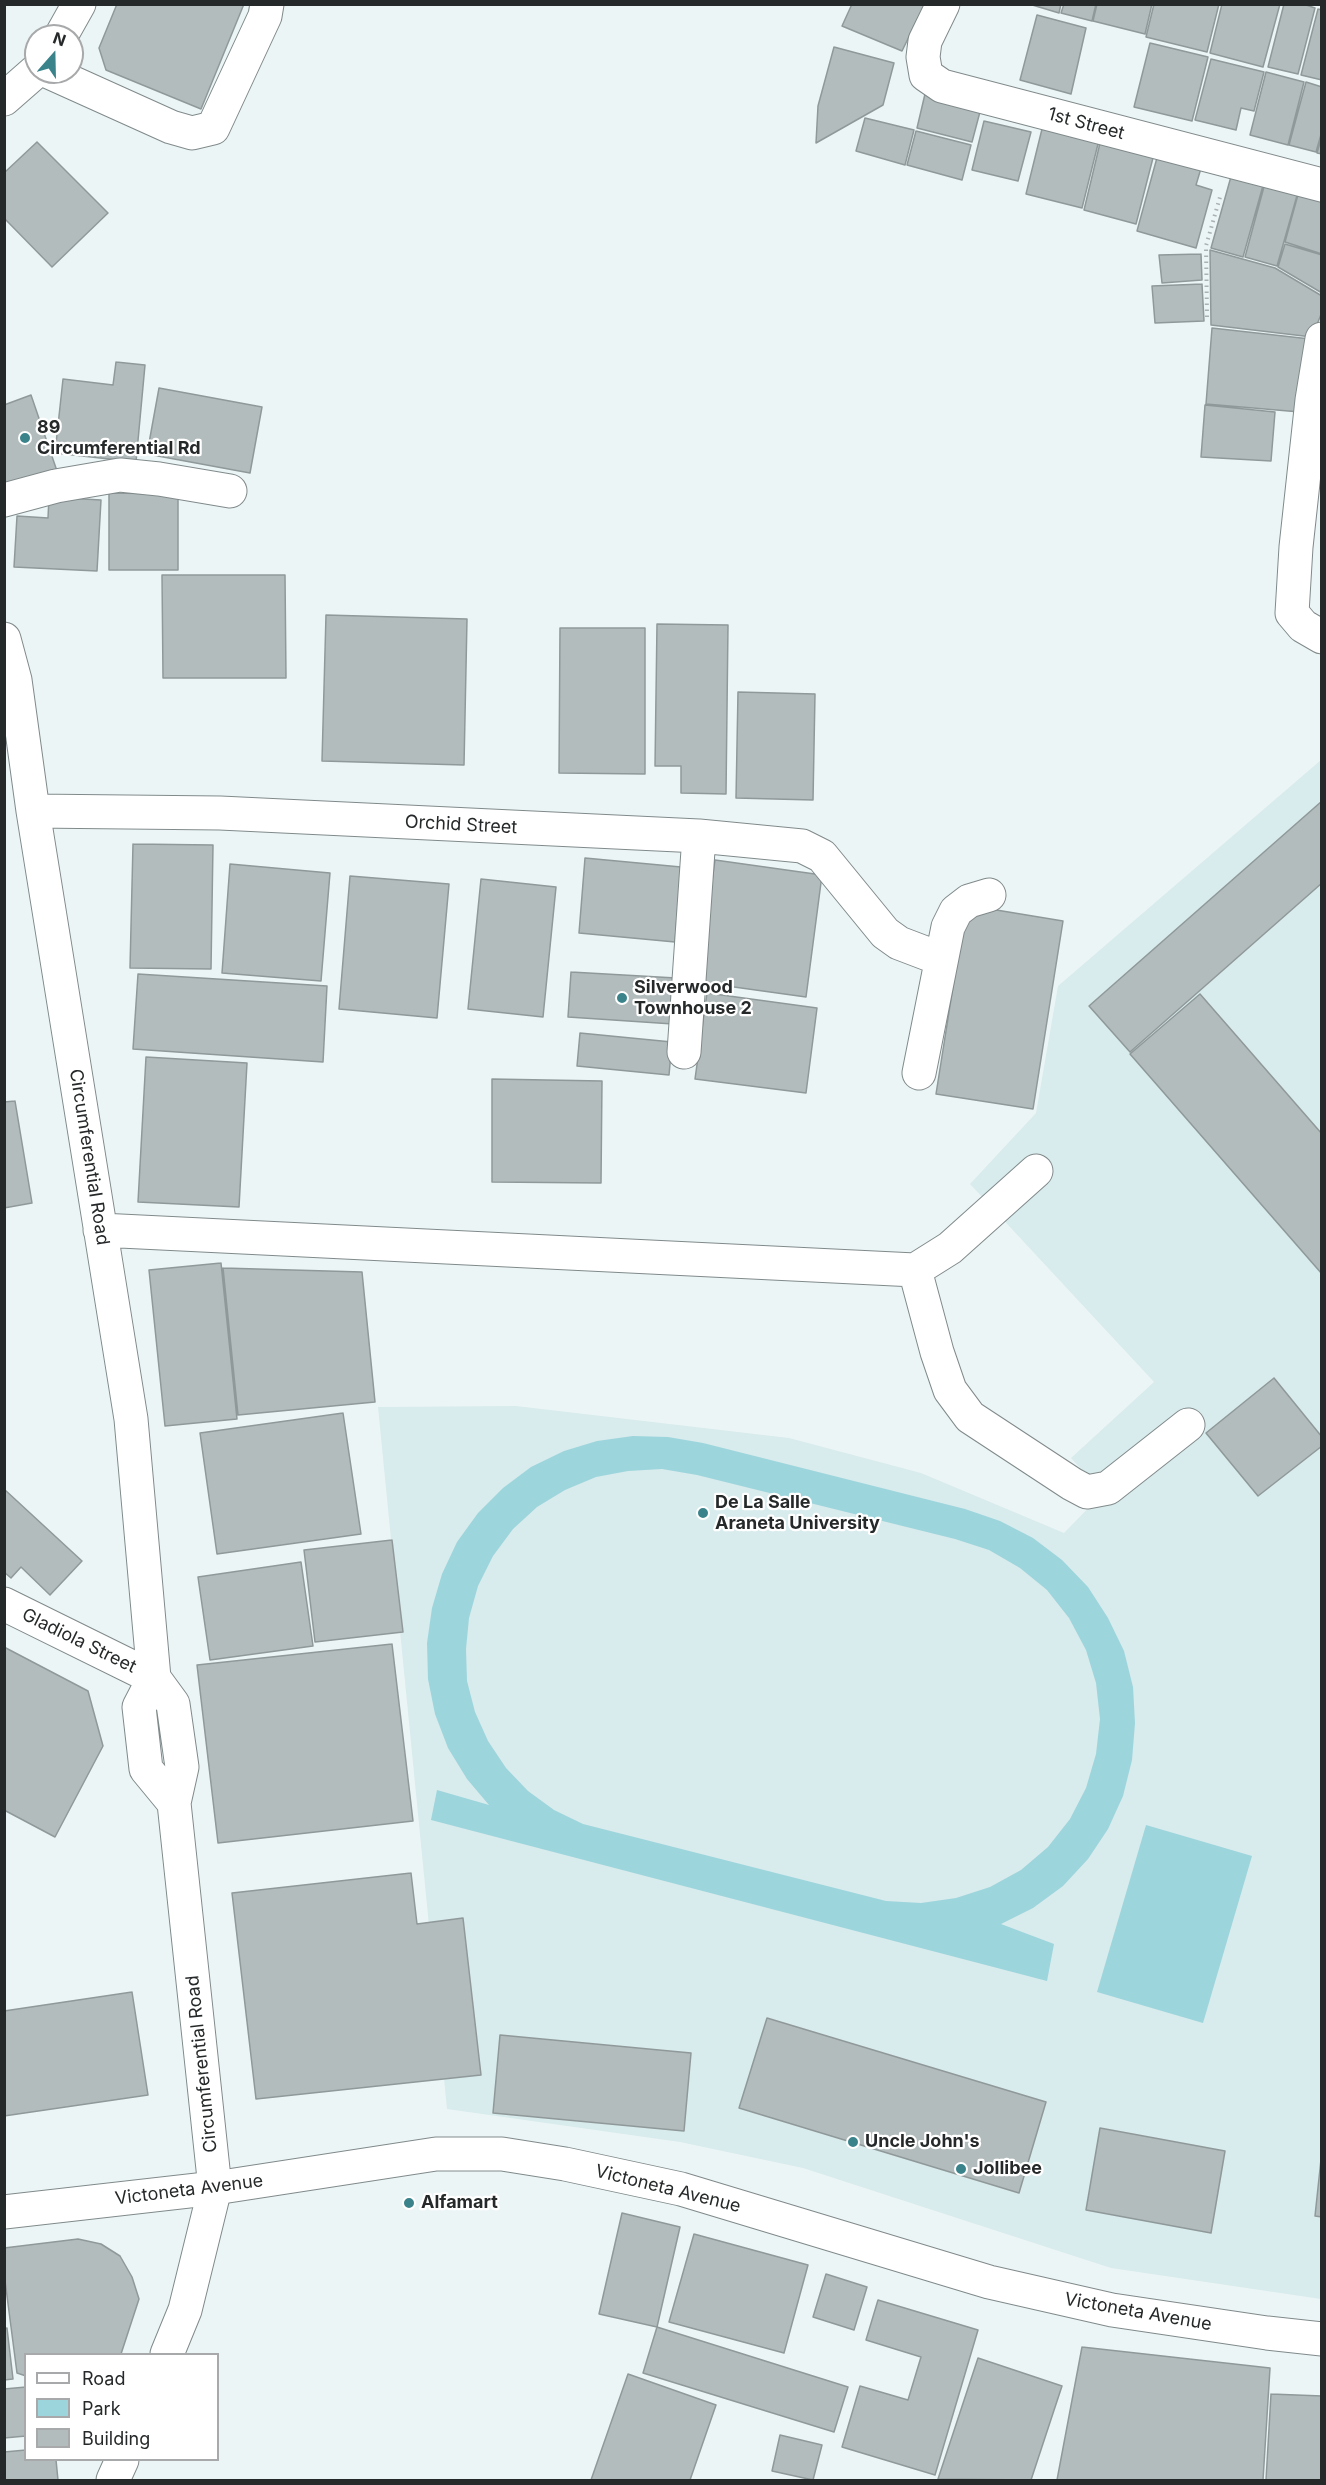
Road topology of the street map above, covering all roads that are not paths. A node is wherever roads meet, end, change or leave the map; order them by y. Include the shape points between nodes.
1 (79, 4) edge
2 (267, 4) edge
3 (943, 4) edge
4 (68, 24) edge
5 (24, 82) edge
6 (76, 84) edge
7 (4, 99) edge
8 (1322, 185) edge
9 (1322, 339) edge
10 (230, 491) dead end
11 (4, 500) edge
12 (1322, 637) edge
13 (4, 639) edge
14 (10, 682) edge
15 (33, 811) junction
16 (699, 836) junction
17 (989, 895) dead end
18 (941, 959) junction
19 (684, 1052) dead end
20 (919, 1073) dead end
21 (1036, 1171) dead end
22 (100, 1230) junction
23 (915, 1270) junction
24 (1188, 1425) dead end
25 (4, 1604) edge
26 (154, 1678) junction
27 (215, 2188) junction
28 (4, 2212) edge
29 (1322, 2339) edge
30 (168, 2353) edge
31 (122, 2461) edge
32 (113, 2481) edge

1 - 4 street
2 - 6 street via 213,128 192,133 171,127
3 - 8 street, 1st Street via 923,57 926,75 942,86
5 - 7 street
9 - 12 street via 1312,400 1292,613 1303,626
10 - 11 street via 120,475
13 - 14 street, Circumferential Road
14 - 15 street, Circumferential Road
15 - 16 street, Orchid Street via 220,813
15 - 22 street, Circumferential Road
16 - 18 street, Orchid Street via 802,846 822,856 885,933 899,943
16 - 19 street
17 - 18 street via 969,901 956,911
18 - 20 street
21 - 23 street via 950,1248
22 - 23 street
22 - 26 street, Circumferential Road via 131,1419
23 - 24 street via 950,1390 970,1418 1072,1484 1087,1492 1108,1488
25 - 26 street, Gladiola Street
26 - 27 street, Circumferential Road via 139,1707 146,1769 174,1803
27 - 28 street, Victoneta Avenue
27 - 29 street, Victoneta Avenue via 436,2154 502,2154 681,2189 989,2282 1112,2310
27 - 30 street, Circumferential Road via 185,2310
31 - 32 street

